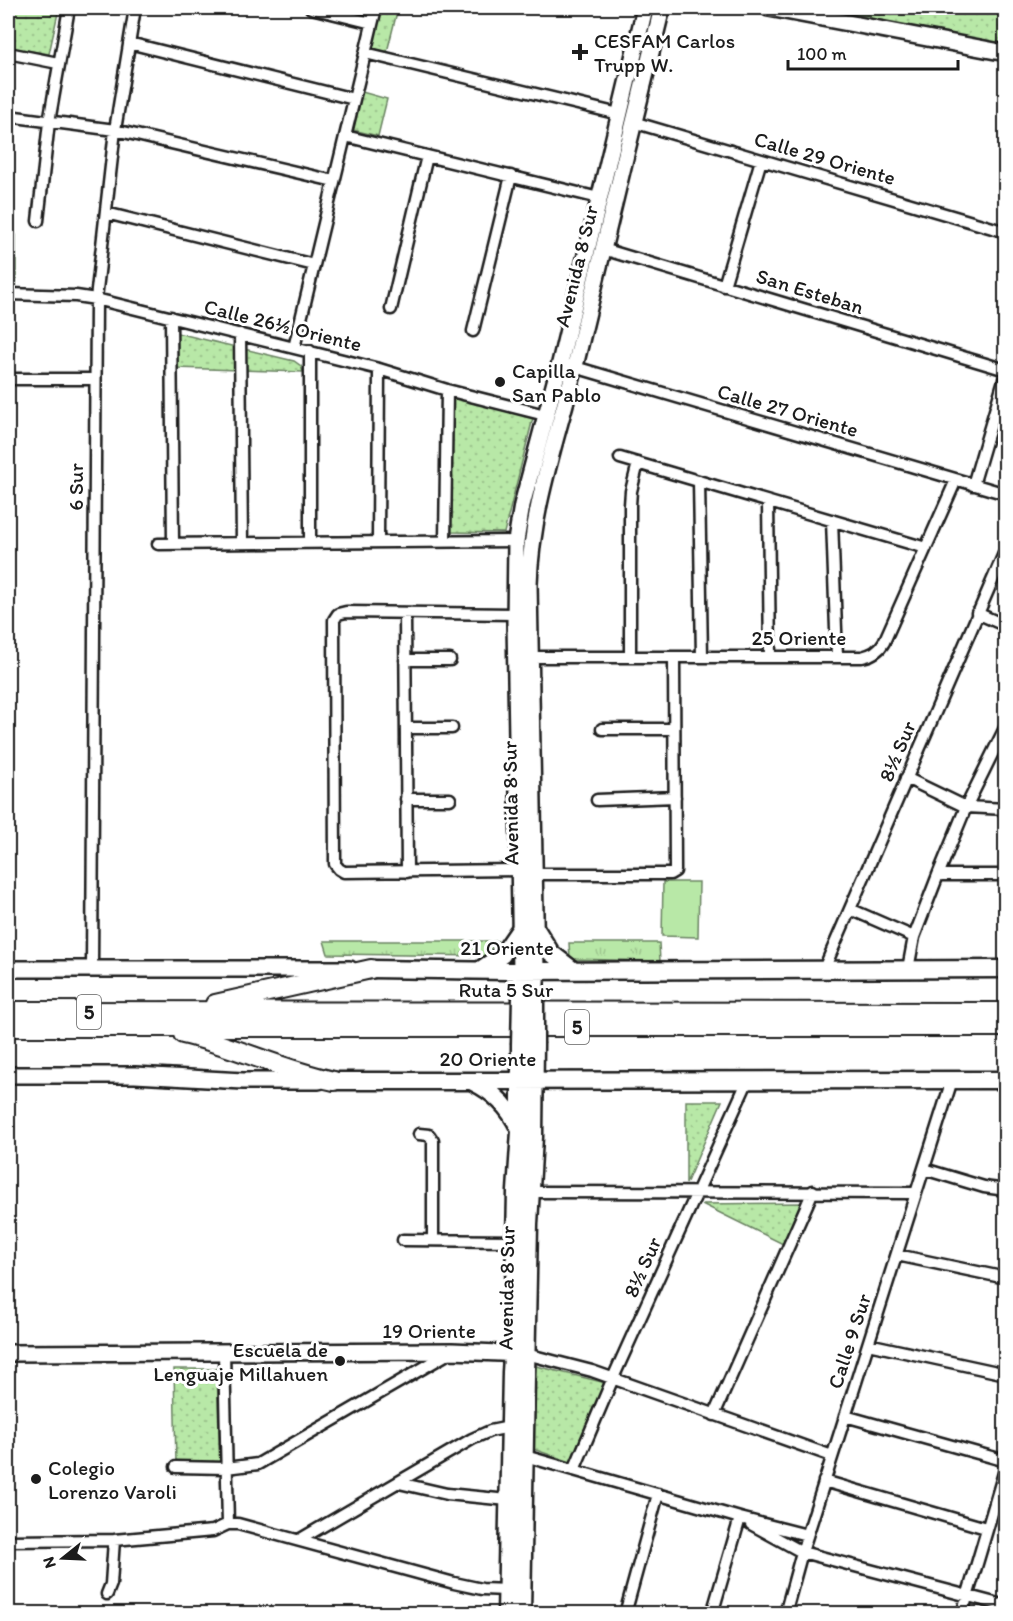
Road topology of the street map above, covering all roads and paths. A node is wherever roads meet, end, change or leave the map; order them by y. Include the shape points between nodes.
1 (69, 8) edge
2 (135, 8) edge
3 (311, 8) edge
4 (376, 8) edge
5 (645, 8) edge
6 (662, 8) edge
7 (769, 8) edge
8 (372, 23) junction
9 (129, 43) junction
10 (8, 53) edge
11 (365, 54) junction
12 (1005, 54) edge
13 (58, 63) junction
14 (354, 99) junction
15 (619, 114) junction
16 (8, 116) edge
17 (49, 122) junction
18 (633, 122) junction
19 (115, 130) junction
20 (345, 136) junction
21 (427, 156) junction
22 (761, 160) junction
23 (511, 176) junction
24 (334, 182) junction
25 (599, 198) junction
26 (106, 213) junction
27 (38, 221) dead end
28 (1005, 232) edge
29 (603, 249) junction
30 (314, 265) junction
31 (724, 286) junction
32 (8, 294) edge
33 (96, 299) junction
34 (391, 309) dead end
35 (171, 317) junction
36 (472, 331) dead end
37 (240, 334) junction
38 (294, 348) junction
39 (310, 351) junction
40 (567, 365) junction
41 (379, 369) junction
42 (1005, 371) edge
43 (8, 379) edge
44 (95, 379) junction
45 (447, 390) junction
46 (546, 415) junction
47 (620, 458) dead end
48 (638, 464) junction
49 (956, 480) junction
50 (699, 481) junction
51 (973, 485) junction
52 (1005, 494) edge
53 (768, 502) junction
54 (832, 520) junction
55 (445, 541) junction
56 (516, 541) junction
57 (378, 542) junction
58 (242, 543) junction
59 (309, 543) junction
60 (158, 544) dead end
61 (173, 544) junction
62 (926, 548) junction
63 (1005, 549) edge
64 (977, 613) junction
65 (405, 614) junction
66 (514, 614) junction
67 (1005, 626) edge
68 (530, 657) junction
69 (630, 657) junction
70 (674, 657) junction
71 (702, 657) junction
72 (770, 657) junction
73 (837, 657) junction
74 (405, 660) junction
75 (450, 660) dead end
76 (1005, 726) edge
77 (406, 728) junction
78 (452, 728) dead end
79 (602, 729) dead end
80 (674, 729) junction
81 (1002, 742) edge
82 (906, 778) junction
83 (675, 797) junction
84 (406, 799) junction
85 (450, 799) dead end
86 (597, 800) dead end
87 (966, 807) junction
88 (1005, 809) edge
89 (519, 870) junction
90 (407, 872) junction
91 (534, 874) junction
92 (938, 874) junction
93 (1005, 875) edge
94 (850, 909) junction
95 (528, 929) junction
96 (914, 937) junction
97 (8, 969) edge
98 (92, 969) junction
99 (371, 969) junction
100 (824, 969) junction
101 (908, 969) junction
102 (1005, 969) edge
103 (480, 970) junction
104 (528, 970) junction
105 (574, 970) junction
106 (8, 1011) edge
107 (170, 1012) junction
108 (1005, 1012) edge
109 (8, 1027) edge
110 (149, 1027) junction
111 (1005, 1027) edge
112 (8, 1075) edge
113 (748, 1080) junction
114 (952, 1080) junction
115 (1005, 1080) edge
116 (334, 1081) junction
117 (472, 1081) junction
118 (527, 1081) junction
119 (520, 1131) junction
120 (419, 1134) dead end
121 (924, 1170) junction
122 (1005, 1190) edge
123 (697, 1191) junction
124 (813, 1191) junction
125 (531, 1192) junction
126 (916, 1193) junction
127 (403, 1240) dead end
128 (433, 1240) junction
129 (515, 1241) junction
130 (897, 1255) junction
131 (1005, 1278) edge
132 (868, 1344) junction
133 (452, 1351) junction
134 (224, 1352) junction
135 (8, 1353) edge
136 (520, 1353) junction
137 (1005, 1374) edge
138 (613, 1378) junction
139 (714, 1415) junction
140 (845, 1416) junction
141 (510, 1427) junction
142 (525, 1456) junction
143 (832, 1456) junction
144 (1005, 1461) edge
145 (1005, 1466) edge
146 (176, 1467) dead end
147 (226, 1468) junction
148 (574, 1470) junction
149 (824, 1482) junction
150 (399, 1483) junction
151 (658, 1494) junction
152 (508, 1500) junction
153 (740, 1518) junction
154 (228, 1524) junction
155 (986, 1528) junction
156 (807, 1535) junction
157 (299, 1539) junction
158 (114, 1540) junction
159 (8, 1541) edge
160 (802, 1552) junction
161 (507, 1590) junction
162 (107, 1594) dead end
163 (966, 1596) junction
164 (1005, 1606) edge
165 (715, 1613) edge
166 (506, 1614) edge
167 (522, 1614) edge
168 (625, 1614) edge
169 (785, 1614) edge
170 (962, 1614) edge

1 - 13 street
2 - 9 street, 6 Sur
3 - 8 street
4 - 8 street
5 - 15 main road, Avenida 8 Sur
6 - 18 main road, Avenida 8 Sur
7 - 12 main road
8 - 11 street
9 - 14 street
9 - 19 street, 6 Sur
10 - 13 street
11 - 14 street
11 - 15 street
13 - 17 street
14 - 20 street
15 - 25 main road, Avenida 8 Sur
16 - 17 street
17 - 19 street
17 - 27 street
18 - 22 street, Calle 29 Oriente
18 - 29 main road, Avenida 8 Sur
19 - 24 street
19 - 26 street, 6 Sur
20 - 21 street
20 - 24 street
21 - 23 street
21 - 34 street
22 - 28 street, Calle 29 Oriente
22 - 31 street
23 - 25 street
23 - 36 street
24 - 30 street
25 - 40 main road, Avenida 8 Sur
26 - 30 street
26 - 33 street, 6 Sur
29 - 31 street, San Esteban
29 - 40 main road, Avenida 8 Sur
30 - 38 street
31 - 42 street, San Esteban
32 - 33 street, Calle 26½ Oriente
33 - 35 street, Calle 26½ Oriente
33 - 44 street, 6 Sur
35 - 37 street, Calle 26½ Oriente
35 - 61 street
37 - 38 street, Calle 26½ Oriente
37 - 58 street
38 - 39 street, Calle 26½ Oriente
39 - 41 street, Calle 26½ Oriente
39 - 59 street
40 - 46 main road, Avenida 8 Sur
40 - 49 street, Calle 27 Oriente
40 - 68 main road, Avenida 8 Sur via 534,526
41 - 45 street, Calle 26½ Oriente
41 - 57 street
42 - 51 street
43 - 44 street
44 - 98 street, 6 Sur
45 - 46 street, Calle 26½ Oriente
45 - 55 street
46 - 56 main road, Avenida 8 Sur
47 - 48 street
48 - 50 street
48 - 69 street via 630,505
49 - 51 street, Calle 27 Oriente
49 - 62 street, 25 Oriente
50 - 53 street
50 - 71 street
51 - 52 street, Calle 27 Oriente
53 - 54 street
53 - 72 street
54 - 62 street
54 - 73 street
55 - 56 street
55 - 57 street
56 - 66 main road, Avenida 8 Sur
57 - 59 street
58 - 59 street
58 - 61 street
60 - 61 street
62 - 73 street, 25 Oriente via 882,646 867,656
63 - 64 street, 8½ Sur
64 - 67 street
64 - 82 street, 8½ Sur
65 - 66 street
65 - 74 street
65 - 90 street via 346,612 334,620 335,864 344,872
66 - 89 main road, Avenida 8 Sur
68 - 69 street, 25 Oriente
68 - 91 main road, Avenida 8 Sur
69 - 70 street, 25 Oriente
70 - 71 street, 25 Oriente
70 - 80 street
71 - 72 street, 25 Oriente
72 - 73 street, 25 Oriente
74 - 75 street
74 - 77 street
76 - 81 street
77 - 78 street
77 - 84 street
79 - 80 street
80 - 83 street
81 - 87 street
82 - 87 street
82 - 94 street, 8½ Sur
83 - 86 street
83 - 91 street via 674,872
84 - 85 street
84 - 90 street
87 - 88 street
87 - 92 street
89 - 90 street
89 - 95 main road, Avenida 8 Sur
91 - 95 main road, Avenida 8 Sur
92 - 93 street
92 - 96 street
94 - 96 street
94 - 100 street, 8½ Sur
95 - 103 main road
95 - 104 main road, Avenida 8 Sur
95 - 105 main road via 550,953
96 - 101 street
97 - 98 main road, 21 Oriente
98 - 99 main road, 21 Oriente
99 - 103 main road, 21 Oriente
99 - 107 highway
100 - 101 main road, 21 Oriente
100 - 105 main road, 21 Oriente
101 - 102 main road, 21 Oriente
103 - 104 main road, 21 Oriente
104 - 105 main road, 21 Oriente
104 - 118 main road, Avenida 8 Sur, bridge
106 - 107 highway, Ruta 5 Sur / 5
107 - 108 highway, Ruta 5 Sur / 5
109 - 110 highway, Ruta 5 Sur / 5
110 - 111 highway, Ruta 5 Sur / 5
110 - 116 highway via 214,1042
112 - 116 main road, 20 Oriente
113 - 114 main road, 20 Oriente
113 - 118 main road, 20 Oriente
113 - 123 street, 8½ Sur
114 - 115 main road, 20 Oriente
114 - 121 street, Calle 9 Sur
116 - 117 main road, 20 Oriente
117 - 118 main road, 20 Oriente
117 - 119 main road via 508,1109
118 - 119 main road, Avenida 8 Sur
118 - 125 main road, Avenida 8 Sur via 534,1137
119 - 129 main road, Avenida 8 Sur
120 - 128 street via 429,1135 433,1141
121 - 122 street
121 - 126 street, Calle 9 Sur
123 - 124 street
123 - 125 street
123 - 138 street, 8½ Sur
124 - 126 street
124 - 139 street
125 - 136 main road, Avenida 8 Sur
126 - 130 street, Calle 9 Sur
127 - 128 street
128 - 129 street
129 - 136 main road, Avenida 8 Sur
130 - 131 street
130 - 132 street, Calle 9 Sur
132 - 137 street
132 - 140 street, Calle 9 Sur
133 - 134 main road, 19 Oriente
133 - 136 main road, 19 Oriente
133 - 147 street via 258,1464
134 - 135 main road, 19 Oriente
134 - 147 street
136 - 138 street, 19 Oriente
136 - 141 main road, Avenida 8 Sur
136 - 142 main road, Avenida 8 Sur
138 - 139 street, 19 Oriente
138 - 148 street, 8½ Sur
139 - 143 street, 19 Oriente
140 - 143 street, Calle 9 Sur
140 - 144 street
141 - 150 street via 480,1434
141 - 152 main road, Avenida 8 Sur
142 - 148 street
142 - 167 main road, Avenida 8 Sur
143 - 149 street, Calle 9 Sur
145 - 155 street
146 - 147 street
147 - 154 street
148 - 151 street
149 - 155 street
149 - 156 street, Calle 9 Sur
150 - 152 street via 447,1494
150 - 157 street
151 - 153 street
151 - 168 street
152 - 161 main road, Avenida 8 Sur
153 - 156 street
153 - 160 street
153 - 165 street
154 - 157 street
154 - 158 street via 213,1531
155 - 163 street
156 - 160 street, Calle 9 Sur
157 - 161 street via 468,1587
158 - 159 street
158 - 162 street
160 - 163 street
160 - 169 street, Calle 9 Sur
161 - 166 main road, Avenida 8 Sur
163 - 164 street
163 - 170 street

